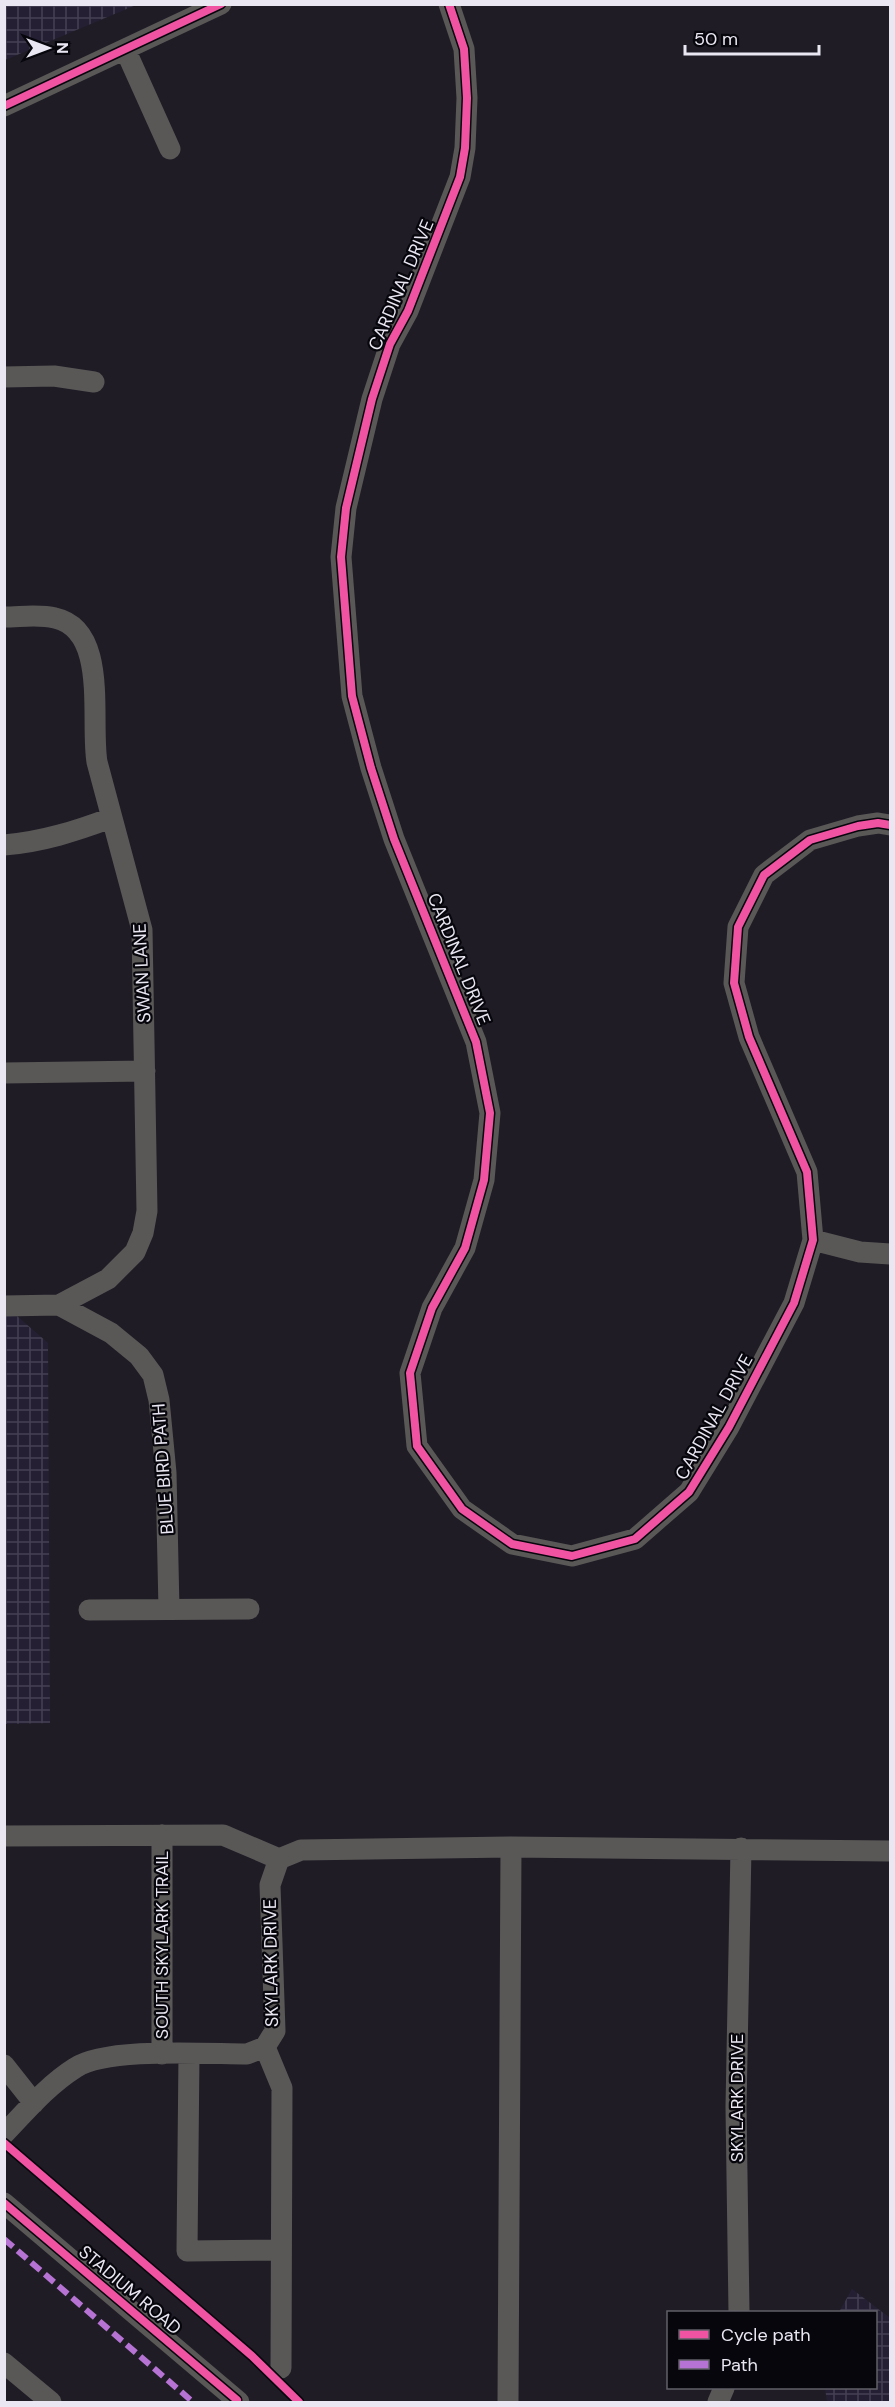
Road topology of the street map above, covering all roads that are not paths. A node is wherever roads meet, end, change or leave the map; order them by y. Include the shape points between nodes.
1 (221, 4) edge
2 (449, 4) edge
3 (192, 11) edge
4 (125, 49) junction
5 (4, 106) edge
6 (170, 149) dead end
7 (4, 377) edge
8 (94, 381) dead end
9 (4, 617) edge
10 (111, 818) junction
11 (891, 825) edge
12 (4, 845) edge
13 (145, 1071) junction
14 (4, 1072) edge
15 (813, 1240) junction
16 (890, 1254) edge
17 (59, 1305) junction
18 (4, 1306) edge
19 (169, 1609) junction
20 (249, 1609) dead end
21 (88, 1610) dead end
22 (162, 1835) junction
23 (4, 1836) edge
24 (511, 1847) junction
25 (741, 1848) junction
26 (891, 1851) edge
27 (279, 1859) junction
28 (265, 2047) junction
29 (162, 2054) junction
30 (189, 2054) junction
31 (4, 2065) edge
32 (34, 2103) junction
33 (4, 2134) edge
34 (4, 2203) edge
35 (281, 2250) junction
36 (739, 2311) edge
37 (4, 2363) edge
38 (281, 2368) dead end
39 (724, 2389) edge
40 (240, 2402) edge
41 (51, 2403) edge
42 (507, 2403) edge
43 (718, 2403) edge

1 - 3 street
2 - 15 street, CARDINAL DRIVE via 464,49 467,98 460,177 408,311 390,344 372,399 346,508 342,557 352,696 371,768 394,838 476,1042 490,1113 484,1180 465,1248 432,1308 410,1373 417,1446 462,1509 512,1544 572,1556 635,1539 689,1492 717,1446 794,1304
3 - 4 street
4 - 5 street
4 - 6 street
7 - 8 street via 54,376
9 - 10 street, SWAN LANE via 56,618 80,632 88,646 94,744
10 - 12 street via 56,837
10 - 13 street, SWAN LANE via 142,930
11 - 15 street, CARDINAL DRIVE via 858,826 810,840 764,875 738,927 734,983 749,1037 807,1172
13 - 14 street
13 - 17 street, SWAN LANE via 147,1211 143,1233 135,1252 115,1272
15 - 16 street
17 - 18 street, SWAN LANE
17 - 19 street, BLUE BIRD PATH via 111,1333 139,1356 153,1375 166,1473
19 - 20 street
19 - 21 street
22 - 23 street, SOUTH SKYLARK TRAIL
22 - 27 street, SOUTH SKYLARK TRAIL via 223,1835
22 - 29 street, SOUTH SKYLARK TRAIL
24 - 25 street
24 - 27 street via 301,1850
24 - 42 street
25 - 26 street
25 - 36 street, SKYLARK DRIVE via 736,2107
27 - 28 street, SKYLARK DRIVE via 270,1885 275,2031
28 - 30 street, SKYLARK DRIVE via 247,2054
28 - 35 street via 282,2088
29 - 30 street, SKYLARK DRIVE
29 - 32 street, SKYLARK DRIVE via 112,2056 76,2067
30 - 35 street via 187,2251
31 - 32 street
32 - 33 street, SKYLARK DRIVE
34 - 40 street, STADIUM ROAD
35 - 38 street
37 - 41 street
39 - 43 street

